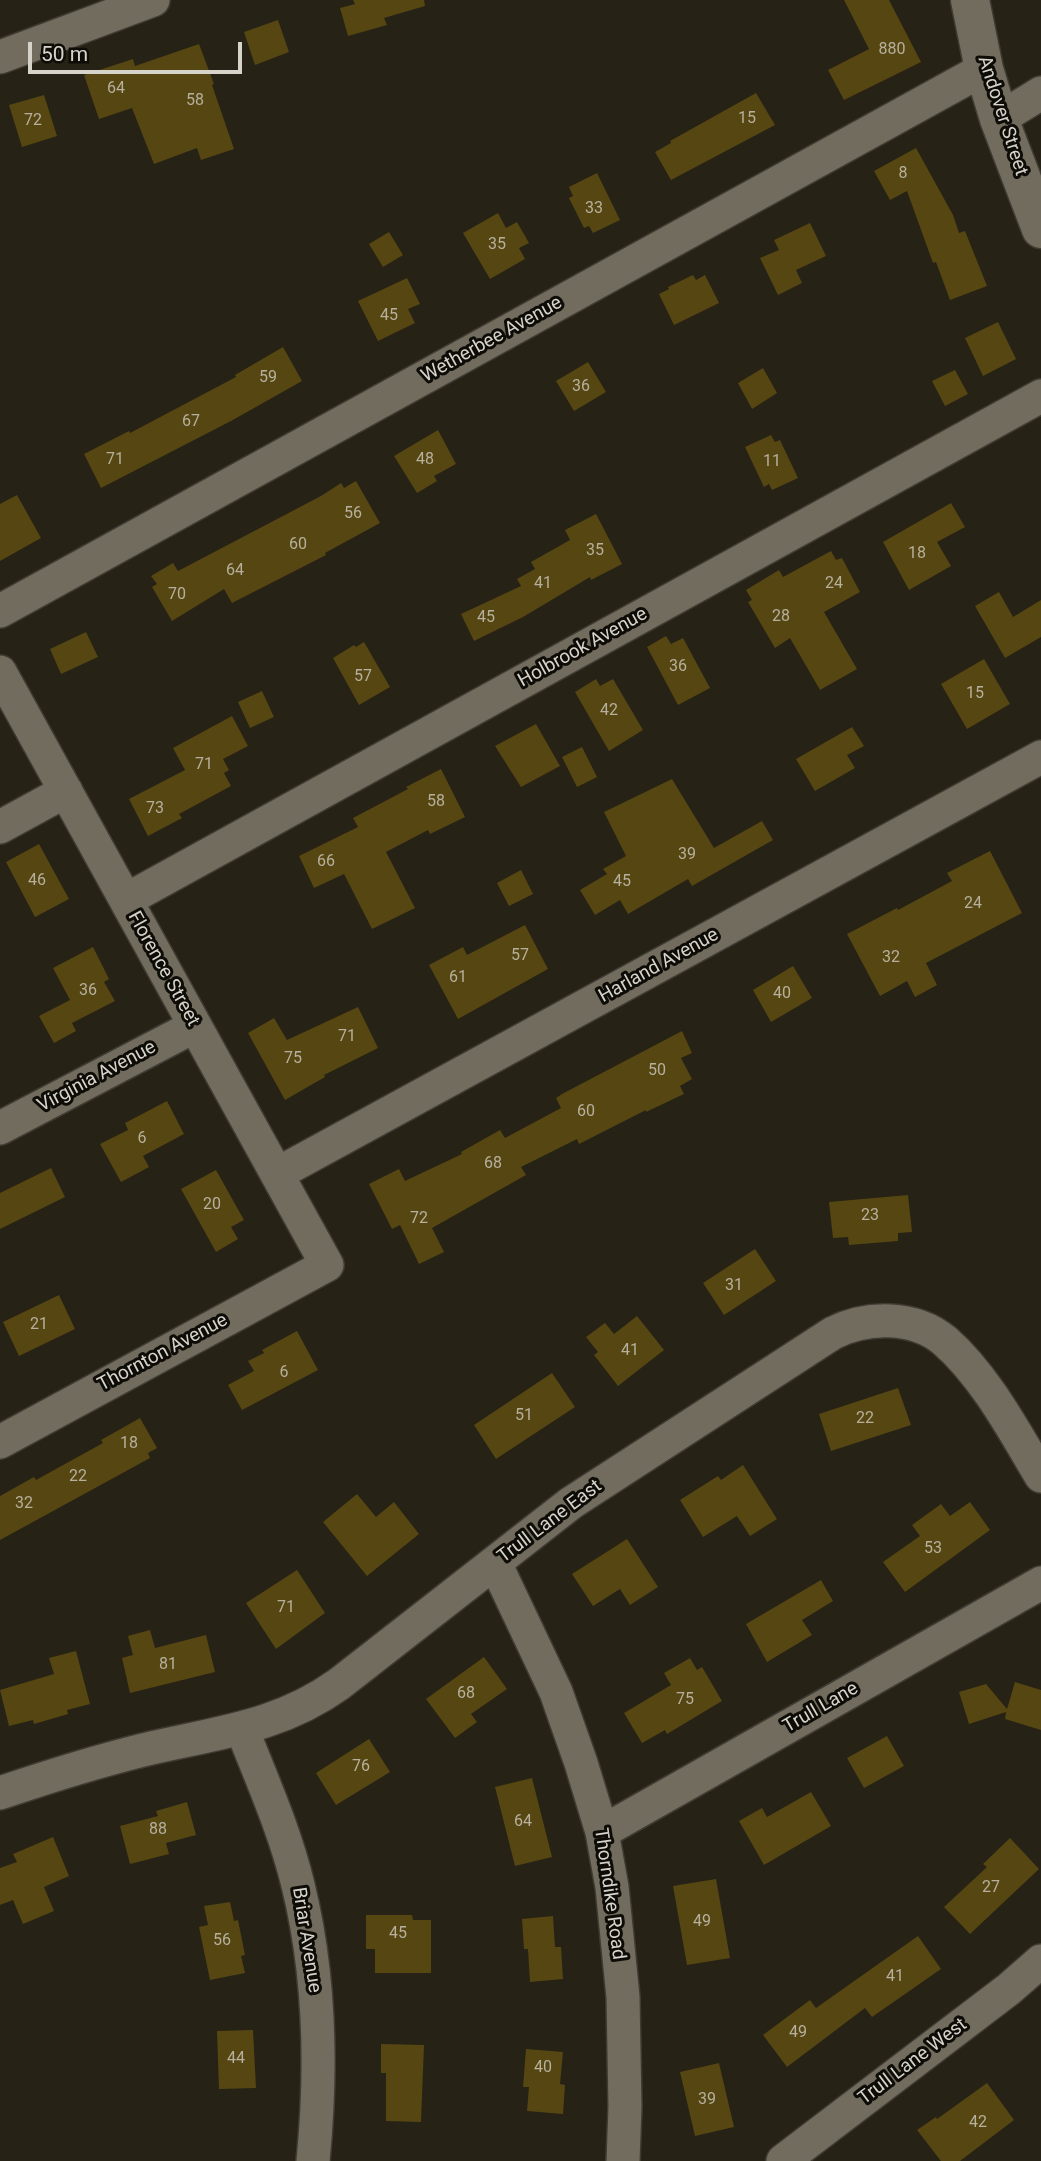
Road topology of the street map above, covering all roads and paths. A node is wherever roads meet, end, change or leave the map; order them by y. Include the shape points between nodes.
1 (153, 0) edge
2 (970, 0) edge
3 (0, 57) edge
4 (984, 69) junction
5 (1041, 93) edge
6 (999, 119) junction
7 (1041, 229) edge
8 (1041, 396) edge
9 (0, 611) edge
10 (0, 672) edge
11 (1041, 757) edge
12 (66, 791) junction
13 (0, 827) edge
14 (125, 900) junction
15 (195, 1026) junction
16 (0, 1128) edge
17 (277, 1174) junction
18 (327, 1265) joint
19 (0, 1441) edge
20 (1041, 1476) edge
21 (495, 1563) junction
22 (1041, 1583) edge
23 (242, 1729) junction
24 (0, 1793) edge
25 (602, 1832) junction
26 (1041, 1961) edge
27 (313, 2161) edge
28 (623, 2161) edge
29 (783, 2161) edge

1 - 3 street
2 - 4 main road, Andover Street
4 - 6 main road, Andover Street
4 - 9 street, Wetherbee Avenue
5 - 6 street
6 - 7 main road, Andover Street
8 - 14 street, Holbrook Avenue
10 - 12 street, Florence Street
11 - 17 street, Harland Avenue
12 - 13 street
12 - 14 street, Florence Street
14 - 15 street, Florence Street
15 - 16 street, Virginia Avenue
15 - 17 street, Florence Street
17 - 18 street, Florence Street
18 - 19 street, Thornton Avenue
20 - 21 street, Trull Lane East via 992,1397 943,1340 897,1321 862,1322 834,1333 590,1490
21 - 23 street, Trull Lane East via 323,1696 285,1716
21 - 25 street, Thorndike Road via 556,1692
22 - 25 street, Trull Lane
23 - 24 street, Trull Lane East via 144,1750
23 - 27 street, Briar Avenue via 287,1845 308,1927 317,2025
25 - 28 street, Thorndike Road via 623,1997
26 - 29 street, Trull Lane West

